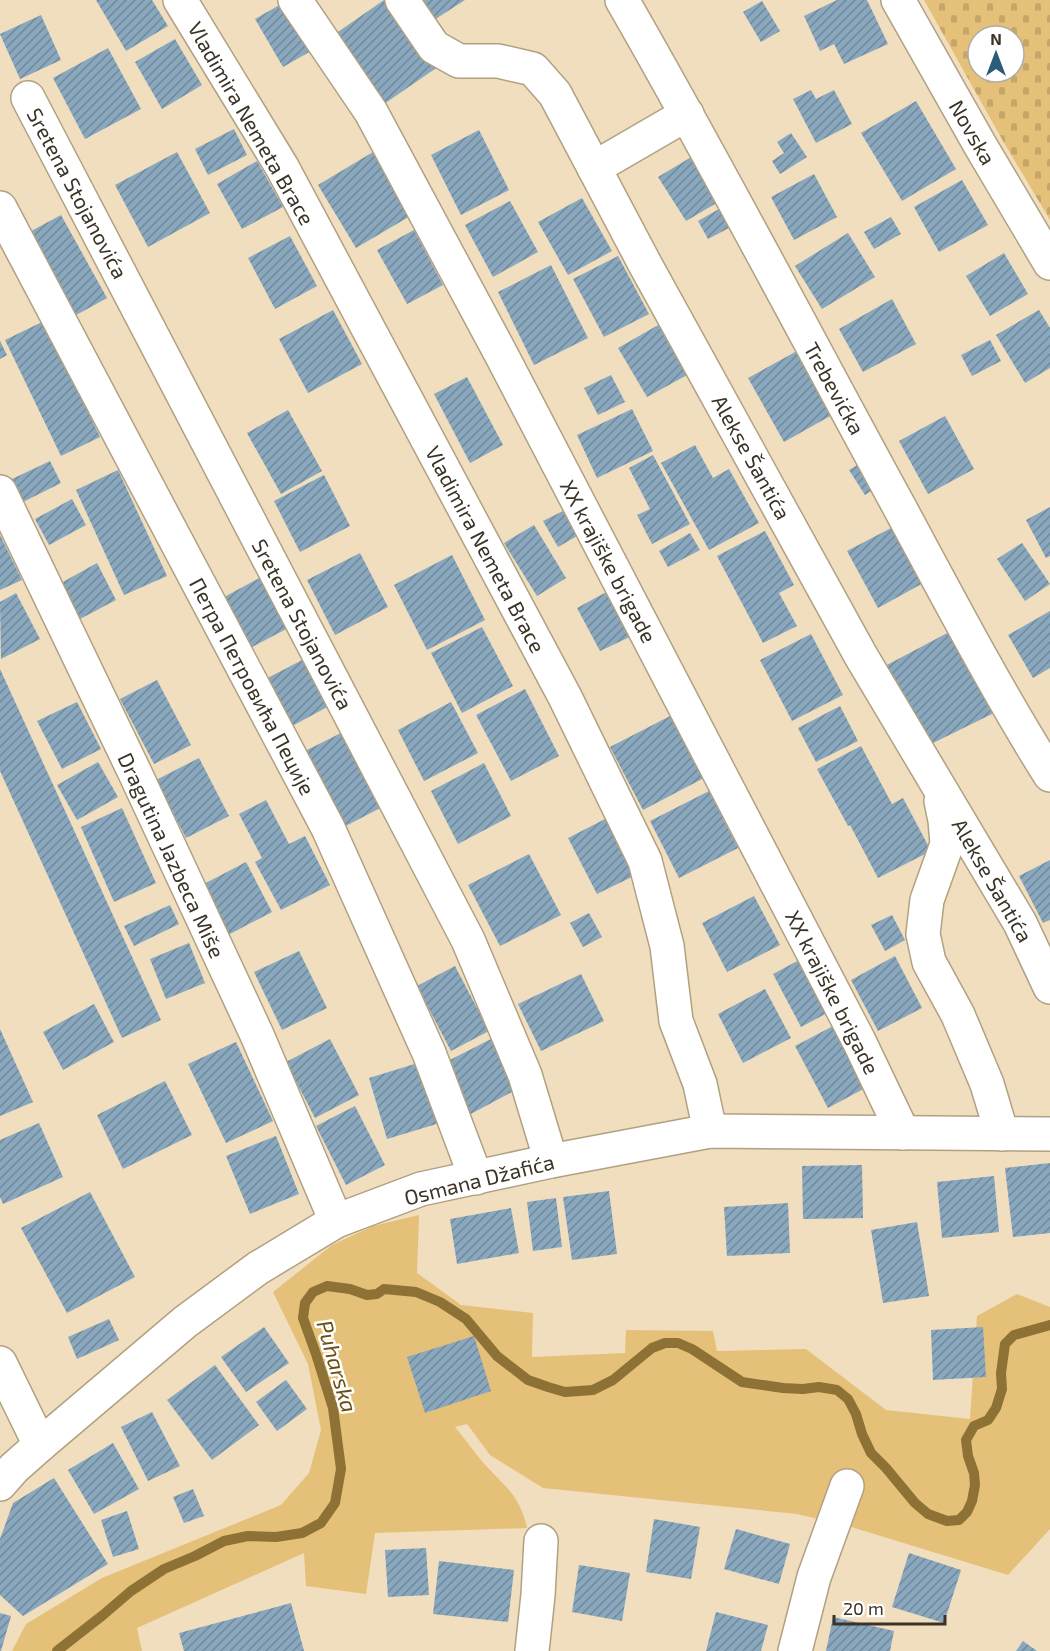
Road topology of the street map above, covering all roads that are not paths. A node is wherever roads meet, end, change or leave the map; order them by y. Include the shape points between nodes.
1 (180, 0) edge
2 (295, 0) edge
3 (402, 0) edge
4 (622, 0) edge
5 (897, 0) edge
6 (28, 98) dead end
7 (687, 114) junction
8 (594, 168) junction
9 (0, 208) edge
10 (1050, 263) edge
11 (0, 492) edge
12 (1050, 775) edge
13 (937, 783) junction
14 (1050, 987) edge
15 (710, 1131) junction
16 (903, 1133) junction
17 (1002, 1134) junction
18 (1050, 1134) edge
19 (551, 1161) junction
20 (476, 1178) junction
21 (336, 1221) junction
22 (0, 1363) edge
23 (40, 1444) junction
24 (0, 1484) edge
25 (847, 1486) dead end
26 (541, 1541) dead end
27 (532, 1651) edge
28 (795, 1651) edge

1 - 15 street, Vladimira Nemeta Brace via 282,167 565,698 645,861 667,946 676,1021 700,1084
2 - 16 street, XX krajiške brigade via 371,112 486,326 859,1041
3 - 8 street, Alekse Šantića via 434,47 459,61 498,61 533,69 555,94
4 - 7 street, Trebevićka
5 - 10 street, Novska
6 - 19 street, Sretena Stojanovića via 468,940 525,1075
7 - 8 street
7 - 12 street, Trebevićka via 931,565
8 - 13 street, Alekse Šantića via 861,656
9 - 20 street, Петра Петровића Пеције via 328,828 429,1053
11 - 21 street, Dragutina Jazbeca Miše via 252,1024
13 - 14 street, Alekse Šantića via 1020,922
13 - 17 street via 947,844 927,900 923,934 929,962 958,1015 987,1084
15 - 16 street, Osmana Džafića
15 - 19 street, Osmana Džafića
16 - 17 street, Osmana Džafića
17 - 18 street, Osmana Džafića
19 - 20 street, Osmana Džafića
20 - 21 street, Osmana Džafića via 421,1189
21 - 23 street, Osmana Džafića via 258,1268 185,1322
22 - 23 street
23 - 24 street, Osmana Džafića
25 - 28 street via 814,1577
26 - 27 street

